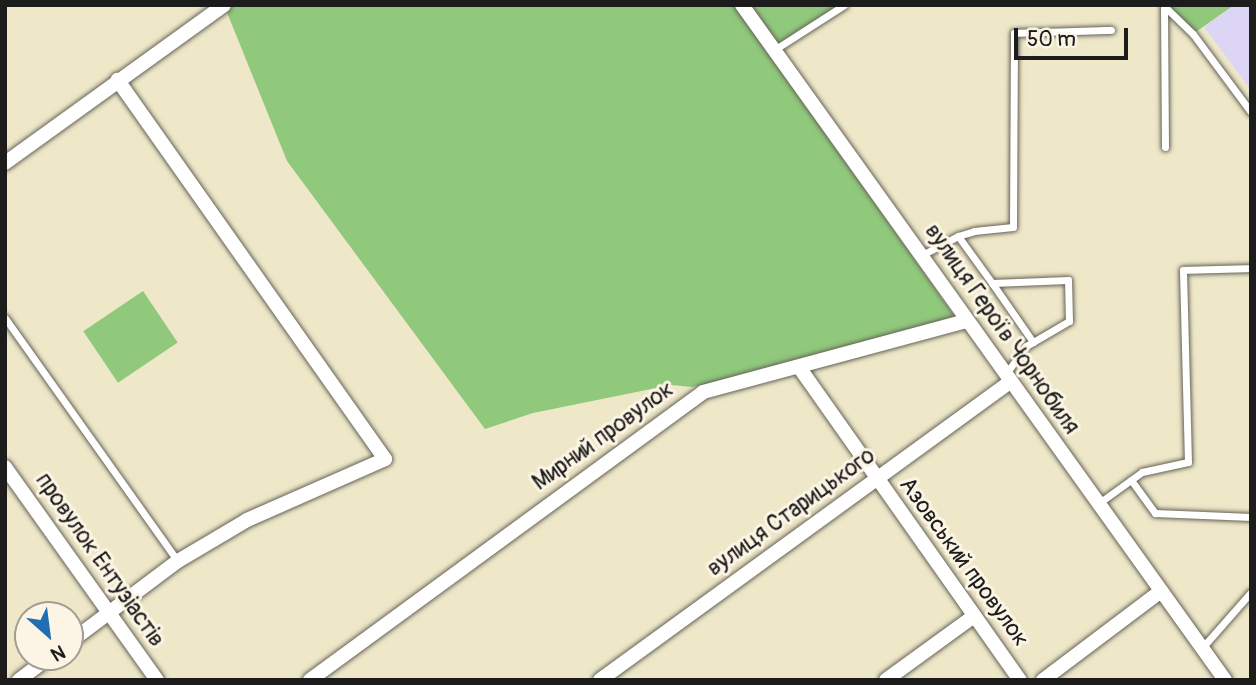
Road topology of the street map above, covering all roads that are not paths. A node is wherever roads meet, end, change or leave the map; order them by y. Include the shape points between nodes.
1 (225, 5) edge
2 (741, 5) edge
3 (844, 5) edge
4 (1164, 6) edge
5 (1111, 30) dead end
6 (774, 50) junction
7 (118, 80) junction
8 (1251, 113) edge
9 (1165, 147) dead end
10 (5, 163) edge
11 (958, 236) junction
12 (922, 255) junction
13 (1251, 268) edge
14 (992, 284) junction
15 (5, 318) edge
16 (967, 321) junction
17 (1033, 342) junction
18 (799, 367) junction
19 (1008, 378) junction
20 (6, 469) edge
21 (876, 479) junction
22 (1131, 480) junction
23 (1098, 503) junction
24 (1251, 517) edge
25 (178, 561) junction
26 (1161, 591) junction
27 (1251, 592) edge
28 (110, 613) junction
29 (974, 616) junction
30 (84, 632) edge
31 (1202, 649) junction
32 (157, 680) edge
33 (310, 680) edge
34 (600, 680) edge
35 (886, 680) edge
36 (1020, 680) edge
37 (1043, 680) edge
38 (1225, 680) edge

1 - 7 street
2 - 6 street, вулиця Героїв Чорнобиля
3 - 6 lane
4 - 8 lane via 1193,34
4 - 9 lane
5 - 11 lane via 1014,33 1013,226
6 - 12 street, вулиця Героїв Чорнобиля
7 - 10 street
7 - 25 street via 385,459 247,520
11 - 12 lane
11 - 14 lane
12 - 16 street, вулиця Героїв Чорнобиля
13 - 22 lane via 1183,270 1188,463 1142,472
14 - 17 lane
14 - 17 lane via 1068,280 1069,321
15 - 25 lane
16 - 18 street, Мирний провулок
16 - 19 street, вулиця Героїв Чорнобиля
17 - 19 lane
18 - 21 street, Азовський провулок
18 - 33 street, Мирний провулок via 719,385 695,396
19 - 21 street, вулиця Старицького
19 - 23 street, вулиця Героїв Чорнобиля
20 - 28 street, провулок Ентузіастів
21 - 29 street, Азовський провулок
21 - 34 street, вулиця Старицького
22 - 23 lane
22 - 24 lane via 1155,513
23 - 26 street, вулиця Героїв Чорнобиля
25 - 28 street
26 - 31 street, вулиця Героїв Чорнобиля
26 - 37 street
27 - 31 lane
28 - 30 street
28 - 32 street, провулок Ентузіастів
29 - 35 street
29 - 36 street, Азовський провулок
31 - 38 street, вулиця Героїв Чорнобиля

